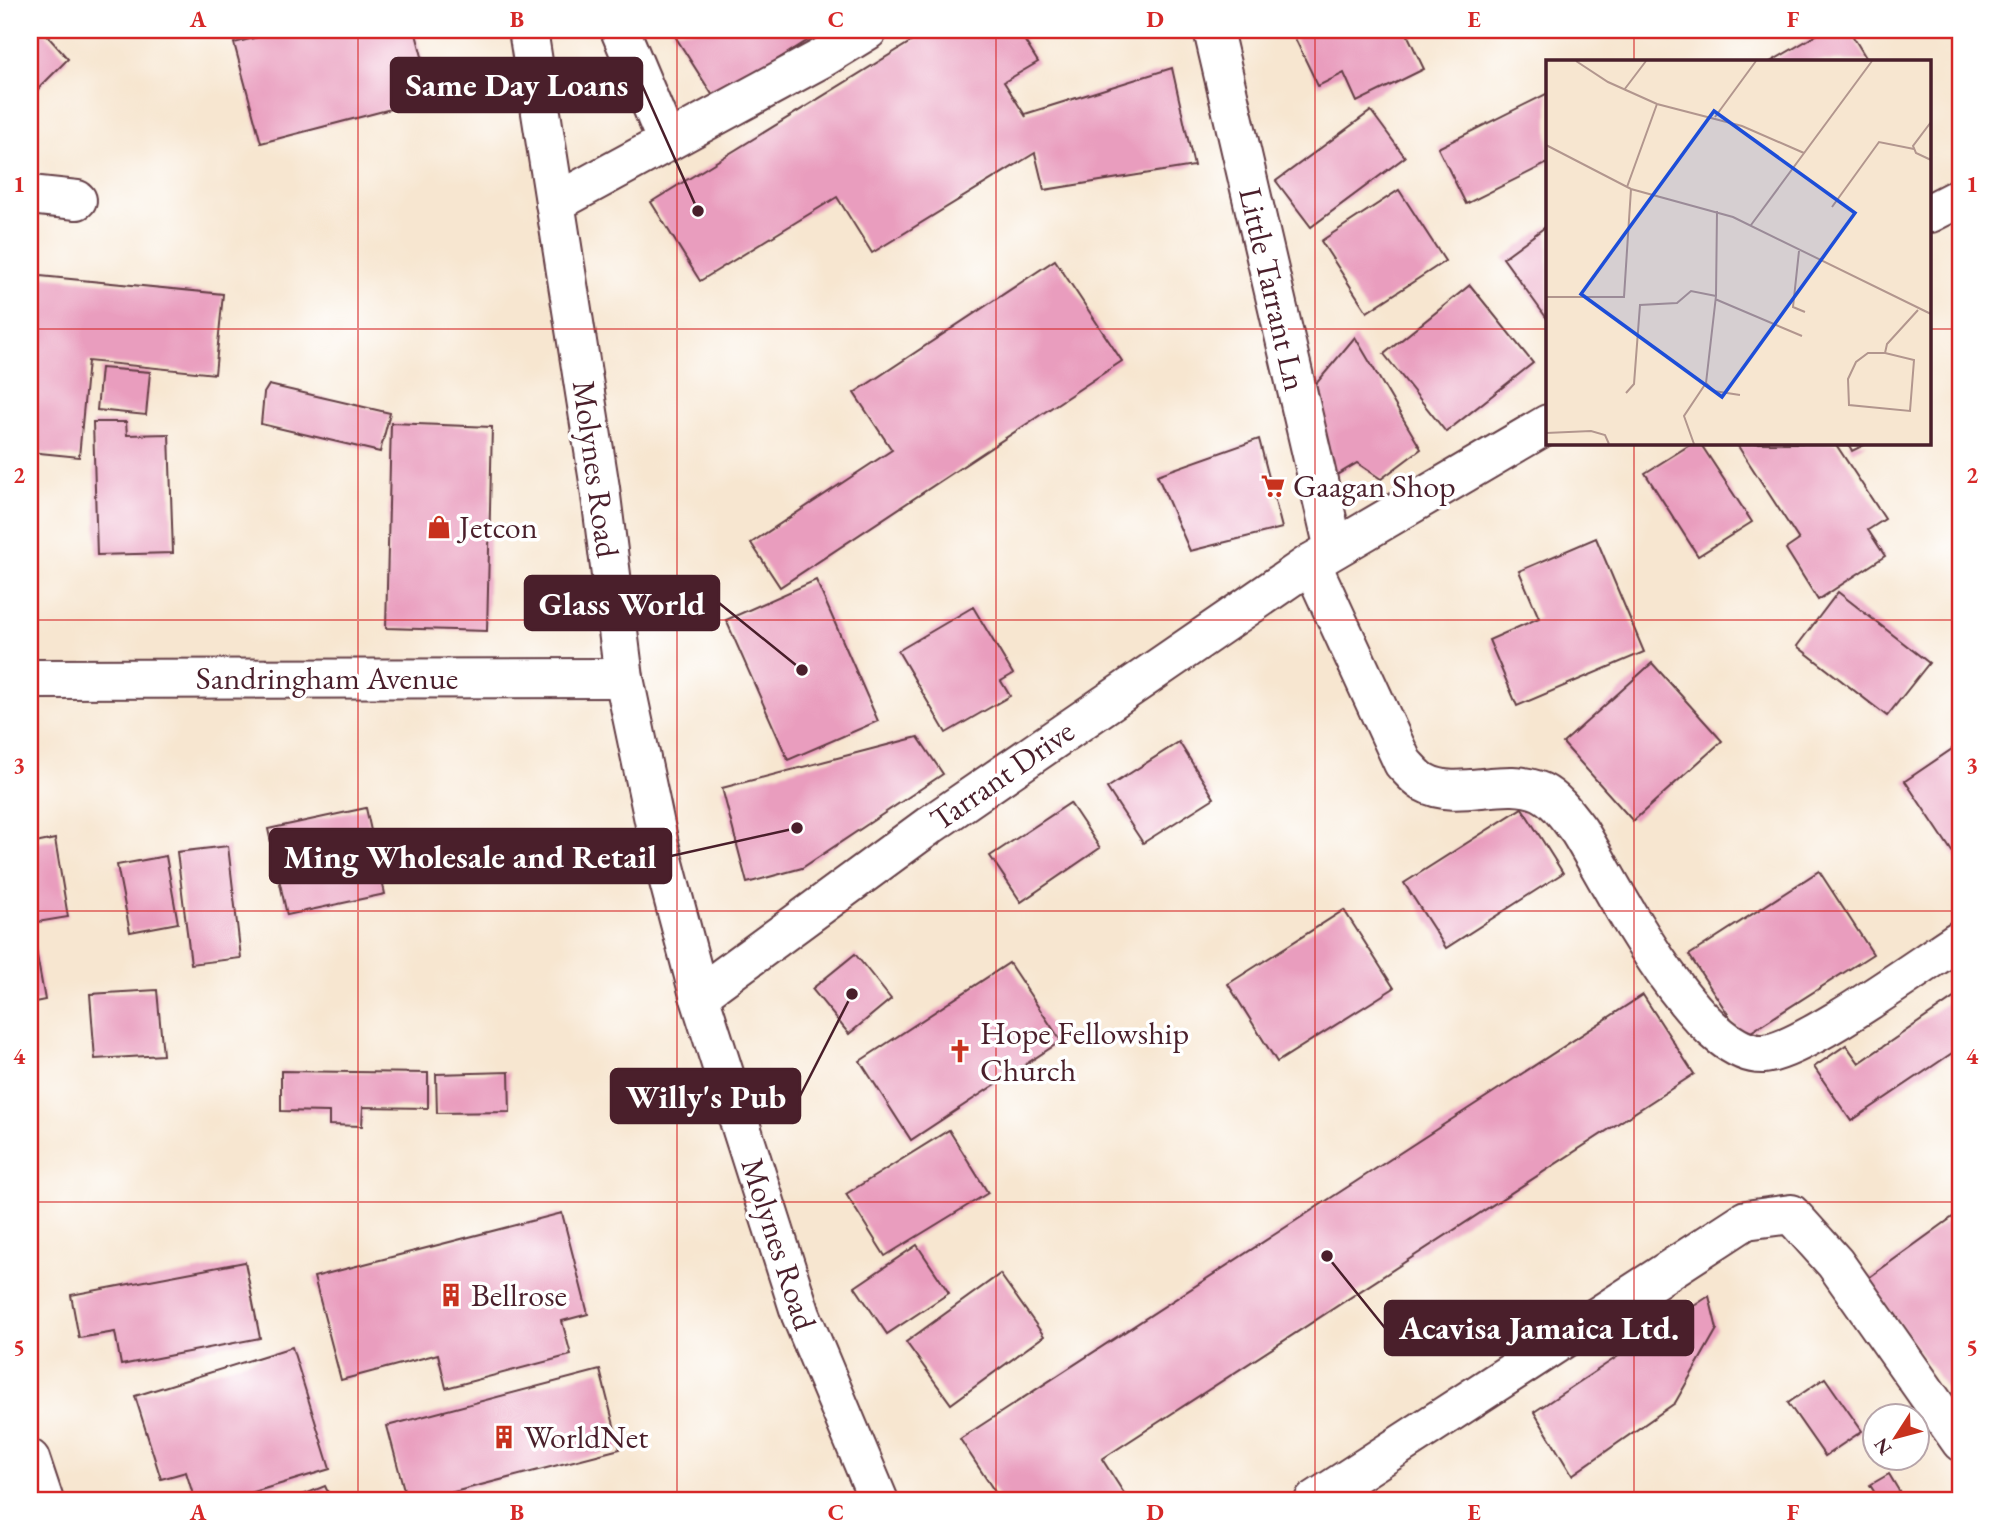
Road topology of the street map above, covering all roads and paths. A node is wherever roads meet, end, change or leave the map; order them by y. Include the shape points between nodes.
1 (528, 30) edge
2 (620, 30) edge
3 (868, 30) edge
4 (1213, 30) edge
5 (667, 142) junction
6 (30, 195) edge
7 (1961, 197) edge
8 (77, 200) dead end
9 (555, 203) junction
10 (1932, 213) edge
11 (1546, 425) edge
12 (1322, 556) junction
13 (624, 678) junction
14 (30, 679) edge
15 (1961, 939) edge
16 (699, 995) junction
17 (1961, 1442) edge
18 (30, 1459) edge
19 (38, 1497) edge
20 (879, 1501) edge
21 (1314, 1501) edge

1 - 9 street, Molynes Road
2 - 5 street
3 - 5 street
4 - 12 street, Little Tarrant Ln
5 - 9 street
6 - 8 street
7 - 10 street
9 - 13 street, Molynes Road via 600,488
11 - 12 street, Tarrant Drive
12 - 15 street, Little Tarrant Ln via 1403,763 1421,782 1439,789 1511,785 1541,792 1559,806 1681,998 1710,1029 1737,1048 1763,1054 1804,1040
12 - 16 street, Tarrant Drive via 930,825
13 - 14 street, Sandringham Avenue
13 - 16 street, Molynes Road via 659,844
16 - 20 street, Molynes Road via 801,1315
17 - 21 street via 1835,1264 1791,1214 1746,1220
18 - 19 street

